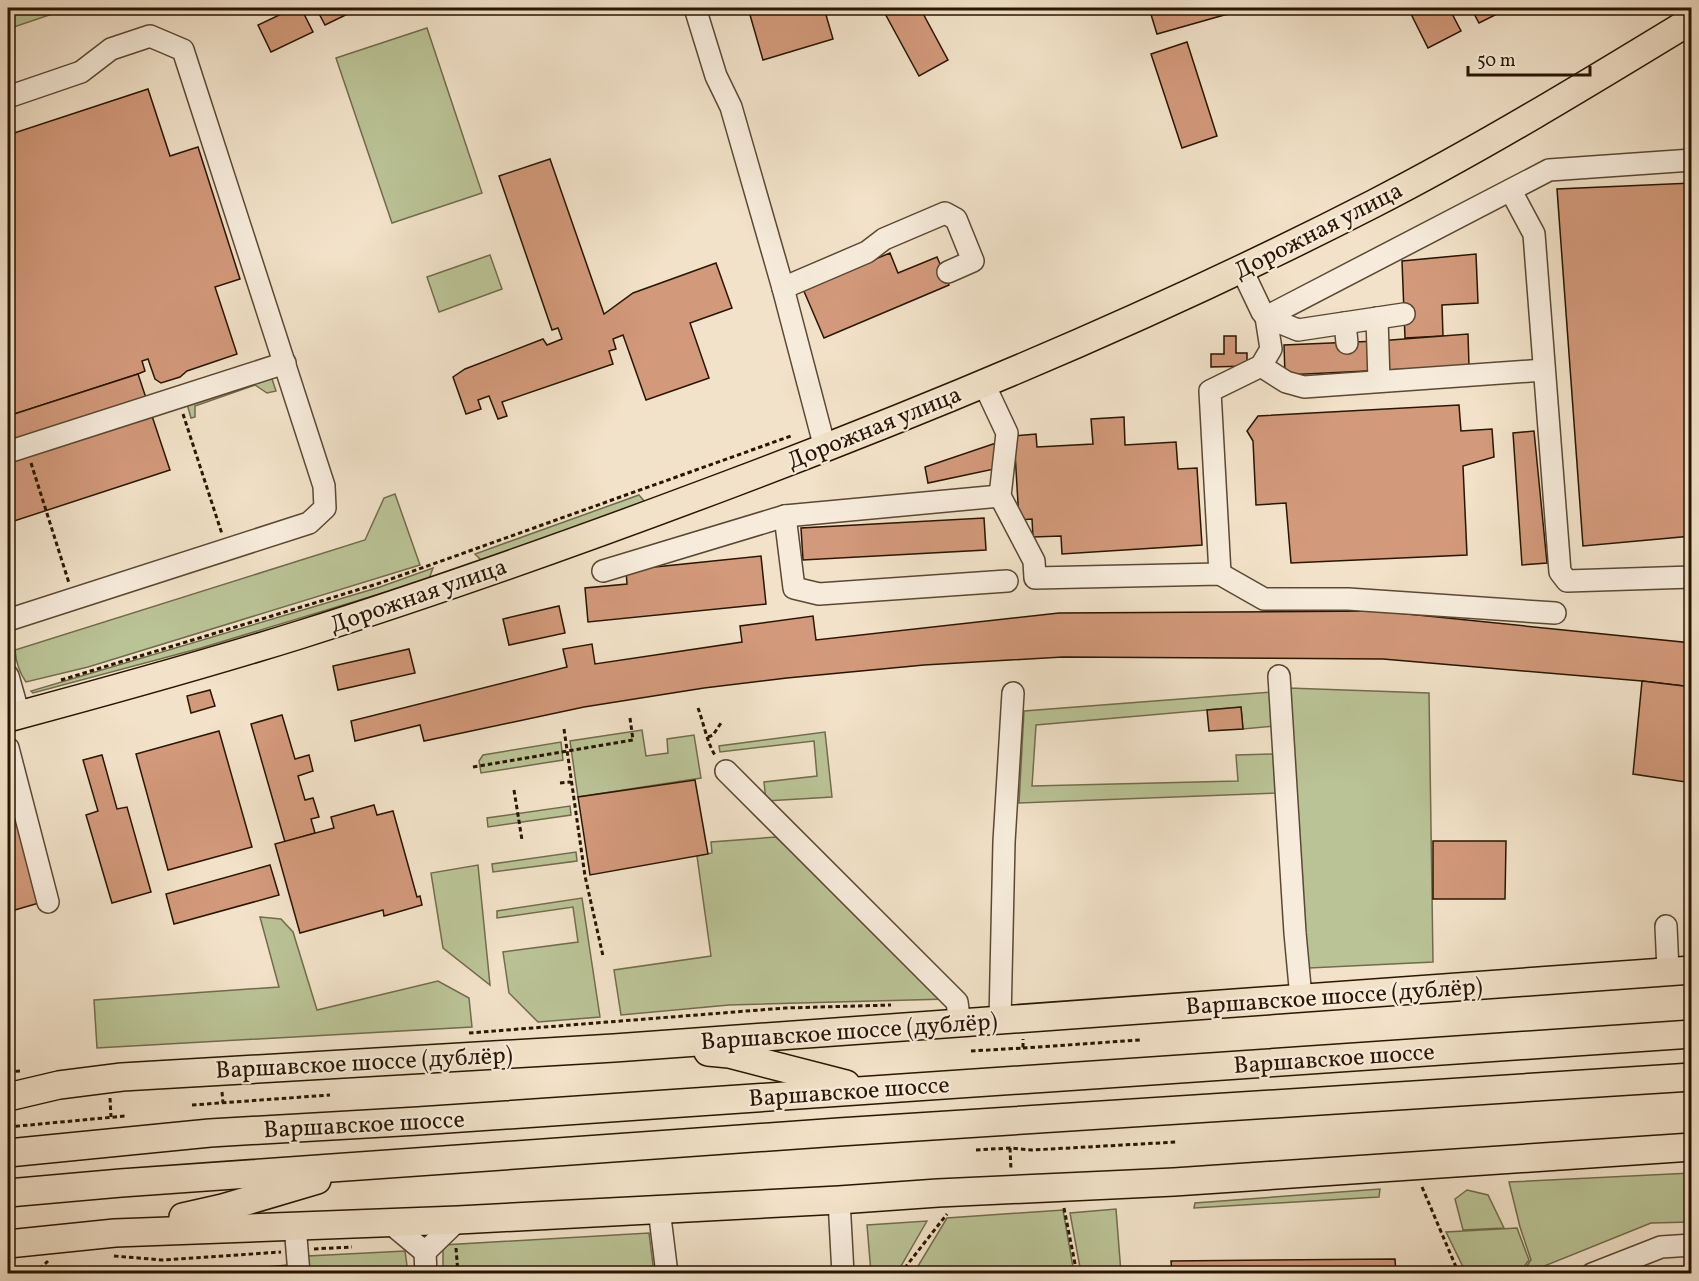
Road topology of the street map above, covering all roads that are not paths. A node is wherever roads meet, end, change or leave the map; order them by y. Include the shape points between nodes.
1 (695, 8) edge
2 (1692, 20) edge
3 (8, 97) edge
4 (1692, 160) edge
5 (1511, 191) junction
6 (1242, 270) junction
7 (948, 272) dead end
8 (783, 288) junction
9 (1404, 314) dead end
10 (1266, 317) junction
11 (1377, 318) junction
12 (285, 363) junction
13 (1261, 366) junction
14 (1544, 370) junction
15 (1378, 381) junction
16 (984, 384) junction
17 (825, 448) junction
18 (16, 449) edge
19 (1000, 496) junction
20 (785, 516) junction
21 (603, 571) dead end
22 (1220, 574) junction
23 (1692, 577) edge
24 (1007, 581) dead end
25 (1555, 613) dead end
26 (8, 620) edge
27 (8, 676) edge
28 (1279, 676) dead end
29 (1012, 693) dead end
30 (13, 716) edge
31 (9, 759) edge
32 (726, 771) dead end
33 (48, 903) dead end
34 (1666, 926) dead end
35 (1680, 971) edge
36 (1301, 999) junction
37 (1000, 1020) junction
38 (960, 1024) junction
39 (1692, 1034) edge
40 (614, 1048) junction
41 (1692, 1077) edge
42 (870, 1090) junction
43 (8, 1097) edge
44 (1692, 1147) edge
45 (8, 1153) edge
46 (365, 1166) junction
47 (8, 1193) edge
48 (839, 1200) junction
49 (659, 1209) junction
50 (389, 1222) junction
51 (295, 1225) junction
52 (457, 1231) junction
53 (115, 1233) junction
54 (8, 1244) edge
55 (1692, 1245) edge
56 (425, 1252) junction
57 (299, 1274) edge
58 (426, 1274) edge
59 (667, 1274) edge
60 (843, 1274) edge
61 (1592, 1274) edge

1 - 8 lane via 716,76 731,107
2 - 6 main road, Дорожная улица via 1388,196
3 - 12 lane via 81,72 111,49 150,36 183,51
4 - 5 lane via 1549,170
5 - 10 lane
5 - 14 lane via 1534,234
6 - 10 lane
6 - 16 main road, Дорожная улица
7 - 8 lane via 974,261 956,219 945,213
8 - 17 lane
9 - 11 lane
10 - 11 lane via 1298,330 1346,333
10 - 13 lane via 1270,349
11 - 15 lane
12 - 18 lane
12 - 26 lane via 324,486 325,507 309,523
13 - 15 lane via 1286,382 1304,387
13 - 22 lane via 1210,391
14 - 15 lane
14 - 23 lane via 1560,572 1567,581
16 - 17 main road, Дорожная улица
16 - 19 lane via 1007,433
17 - 30 main road, Дорожная улица via 459,582 320,628
19 - 20 lane
19 - 22 lane via 1034,561 1035,578
20 - 21 lane
20 - 24 lane via 794,588 819,594
22 - 25 lane via 1264,598 1348,599
27 - 30 lane
28 - 36 lane
29 - 37 lane
31 - 33 lane
32 - 38 lane via 957,1002
34 - 35 lane
35 - 36 main road, Варшавское шоссе (дублёр)
36 - 37 main road, Варшавское шоссе (дублёр)
37 - 38 main road, Варшавское шоссе (дублёр)
38 - 40 main road, Варшавское шоссе (дублёр)
39 - 42 main road, Варшавское шоссе
40 - 42 main road via 729,1054
40 - 43 main road, Варшавское шоссе (дублёр) via 122,1077
41 - 46 main road, Варшавское шоссе via 827,1132
42 - 45 main road, Варшавское шоссе via 210,1133
44 - 48 main road
46 - 47 main road, Варшавское шоссе
46 - 53 main road via 223,1208
48 - 49 main road
48 - 60 lane
49 - 52 main road
49 - 59 lane
50 - 51 main road
50 - 52 main road
50 - 56 lane
51 - 53 main road
51 - 57 lane
52 - 56 lane
53 - 54 main road
55 - 61 lane via 1661,1247
56 - 58 lane

